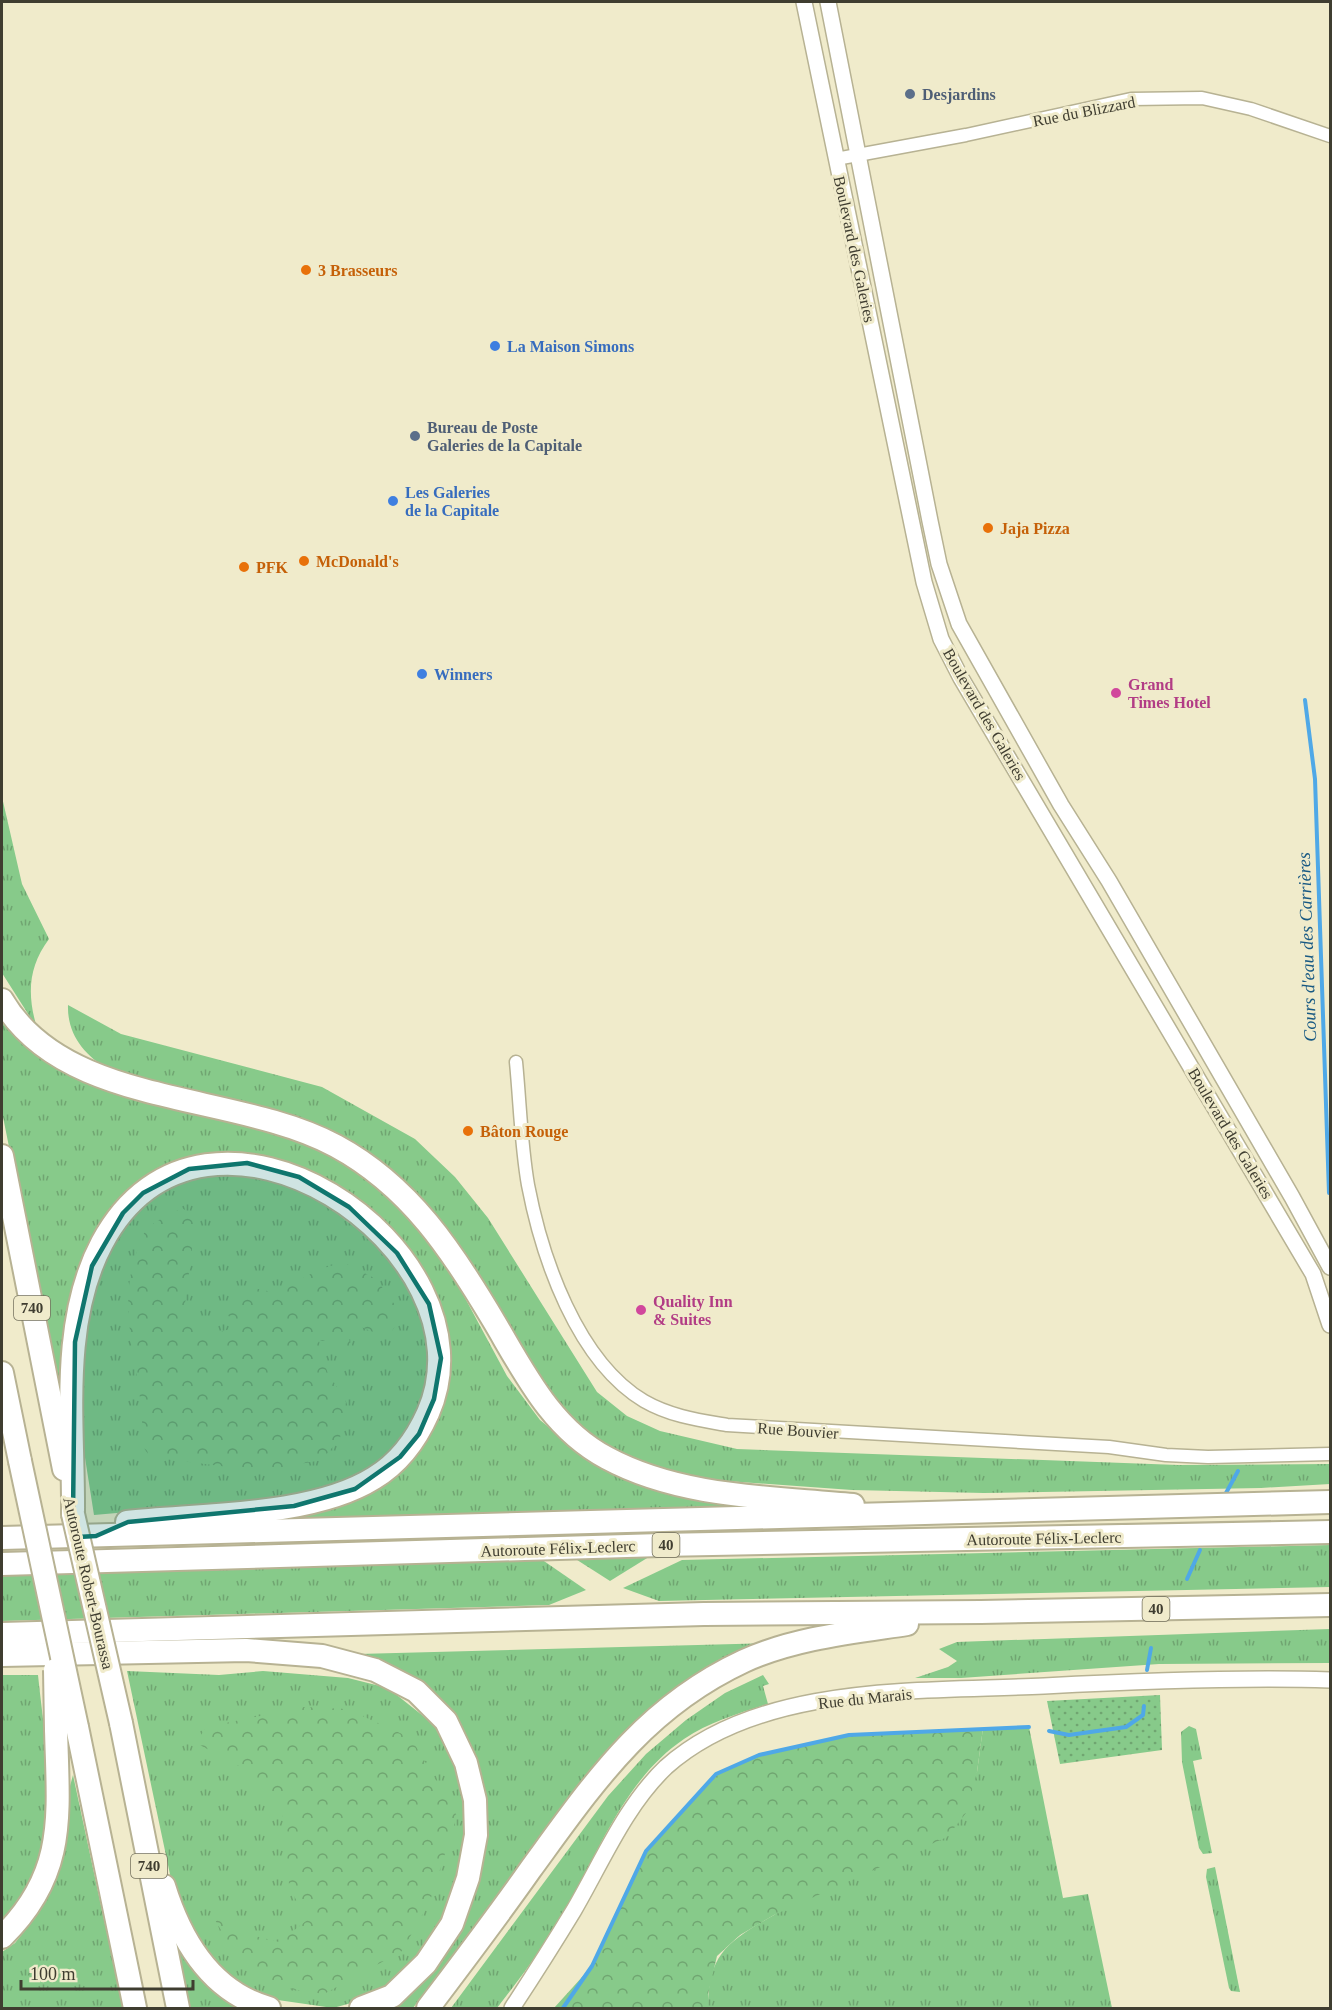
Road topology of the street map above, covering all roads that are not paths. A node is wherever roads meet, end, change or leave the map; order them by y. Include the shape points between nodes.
1 (804, 2) edge
2 (828, 2) edge
3 (1330, 136) edge
4 (858, 155) junction
5 (836, 159) junction
6 (2, 1000) edge
7 (516, 1062) dead end
8 (2, 1156) edge
9 (1330, 1267) edge
10 (1330, 1325) edge
11 (2, 1373) edge
12 (1330, 1454) edge
13 (68, 1459) junction
14 (1326, 1503) edge
15 (944, 1515) junction
16 (1330, 1532) edge
17 (96, 1536) junction
18 (2, 1539) edge
19 (2, 1564) edge
20 (1330, 1605) edge
21 (981, 1612) junction
22 (704, 1614) junction
23 (2, 1634) edge
24 (246, 1650) junction
25 (2, 1654) edge
26 (1330, 1680) edge
27 (67, 1728) junction
28 (131, 1774) junction
29 (2, 1936) edge
30 (135, 2008) edge
31 (178, 2008) edge
32 (269, 2008) edge
33 (361, 2008) edge
34 (428, 2008) edge
35 (512, 2008) edge

1 - 5 street, Boulevard des Galeries
2 - 4 street, Boulevard des Galeries
3 - 4 street, Rue du Blizzard via 1251,109 1202,98 1131,99
4 - 5 street, Rue du Blizzard
4 - 9 street, Boulevard des Galeries via 939,564 959,624
5 - 10 street, Boulevard des Galeries via 924,582 941,639 1313,1274
6 - 15 highway via 22,1028 45,1049 81,1070 299,1129 379,1173 423,1215 458,1262 550,1412 583,1444 608,1459 667,1483 704,1490
7 - 12 street, Rue Bouvier via 528,1184 552,1270 588,1345 606,1370 624,1387 665,1412 727,1425 1109,1447 1166,1455
8 - 13 highway, 740
11 - 27 highway, bridge via 55,1618
13 - 17 highway via 75,1342 92,1266 123,1213 143,1193 169,1177 209,1165 248,1163 299,1177 349,1207 374,1229 397,1253 429,1304 441,1358 434,1399 419,1434 376,1477 355,1489 294,1506 128,1522
13 - 28 highway, Autoroute Robert-Bourassa / 740, bridge via 73,1514
14 - 15 highway
15 - 17 highway
16 - 19 highway, Autoroute Félix-Leclerc / 40 via 661,1545
17 - 18 highway
20 - 21 highway, 40
21 - 22 highway, 40
21 - 34 highway via 775,1649 704,1682 643,1727 597,1779
22 - 23 highway, 40
22 - 24 highway via 278,1644
24 - 25 highway
24 - 33 highway via 322,1656 375,1670 405,1685 446,1721 466,1763 475,1800 476,1835 468,1878 452,1924 426,1963 392,1996
26 - 35 street, Rue du Marais via 1170,1680 881,1694 830,1699 728,1728 682,1754 651,1784
27 - 29 highway via 54,1850 42,1886 23,1916
27 - 30 highway, 740
28 - 31 highway, Autoroute Robert-Bourassa / 740
28 - 32 highway via 166,1892 188,1946 219,1982

